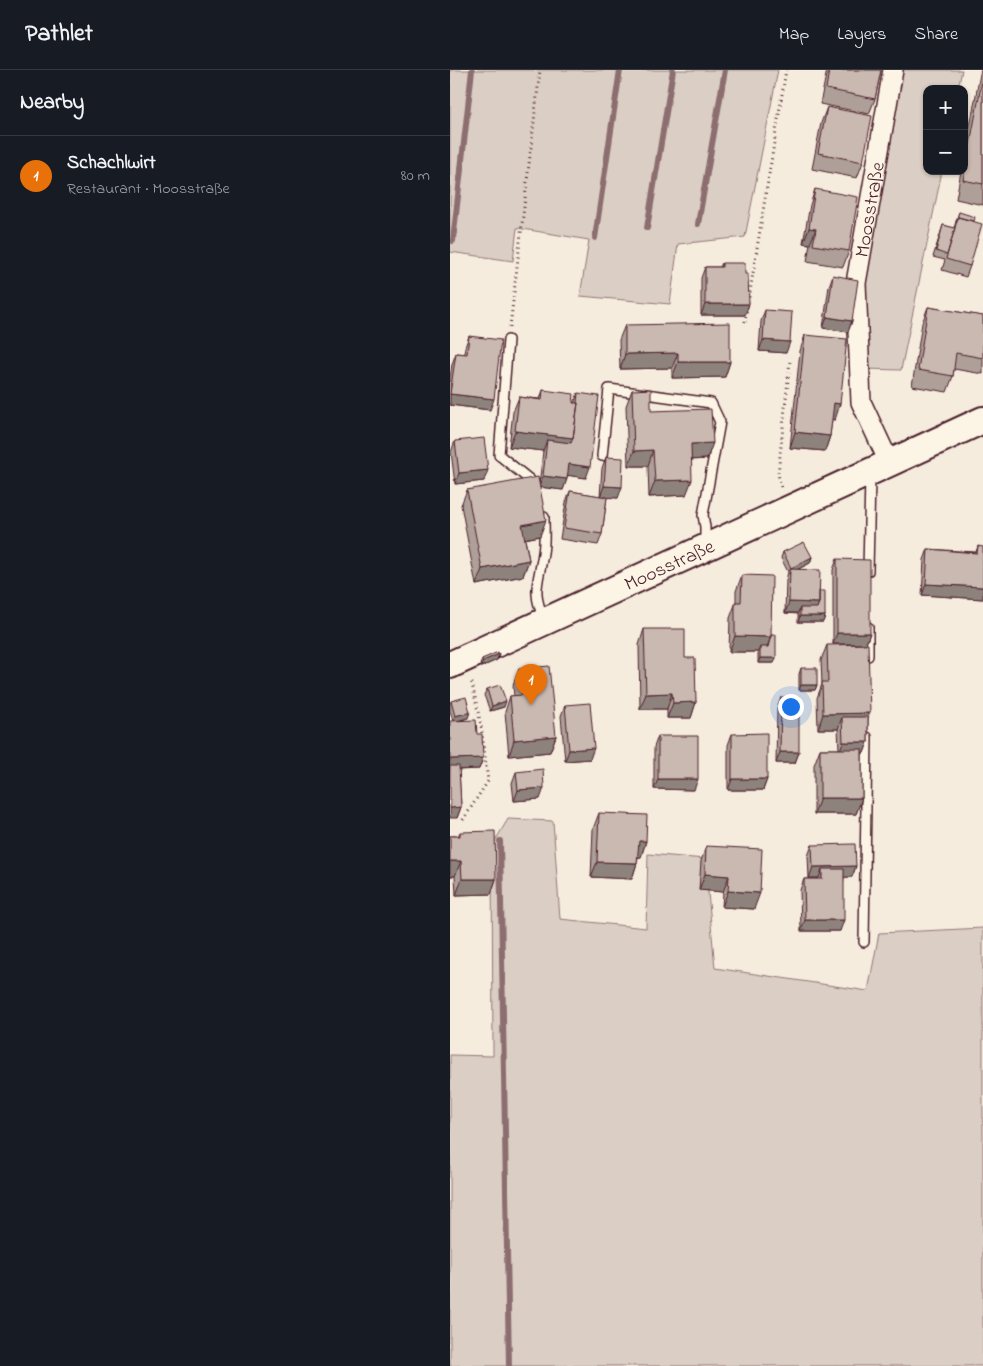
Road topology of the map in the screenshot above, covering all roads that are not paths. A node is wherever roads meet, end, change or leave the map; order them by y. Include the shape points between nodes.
1 (893, 70) edge
2 (508, 340) road end
3 (983, 420) edge
4 (602, 456) dead end
5 (879, 467) junction
6 (537, 494) edge
7 (544, 509) edge
8 (705, 537) junction
9 (868, 579) edge
10 (541, 611) junction
11 (868, 618) edge
12 (456, 662) edge
13 (867, 667) edge
14 (867, 726) edge
15 (864, 942) dead end

1 - 5 street, Moosstraße via 856,283 861,402
2 - 6 lane via 499,455 530,480
3 - 5 street, Moosstraße
4 - 8 lane via 609,389 711,403 720,422 703,515
5 - 8 street, Moosstraße via 790,508
5 - 9 lane
7 - 10 lane via 543,551 536,591
8 - 10 street, Moosstraße
10 - 12 street, Moosstraße
11 - 13 lane
14 - 15 lane

